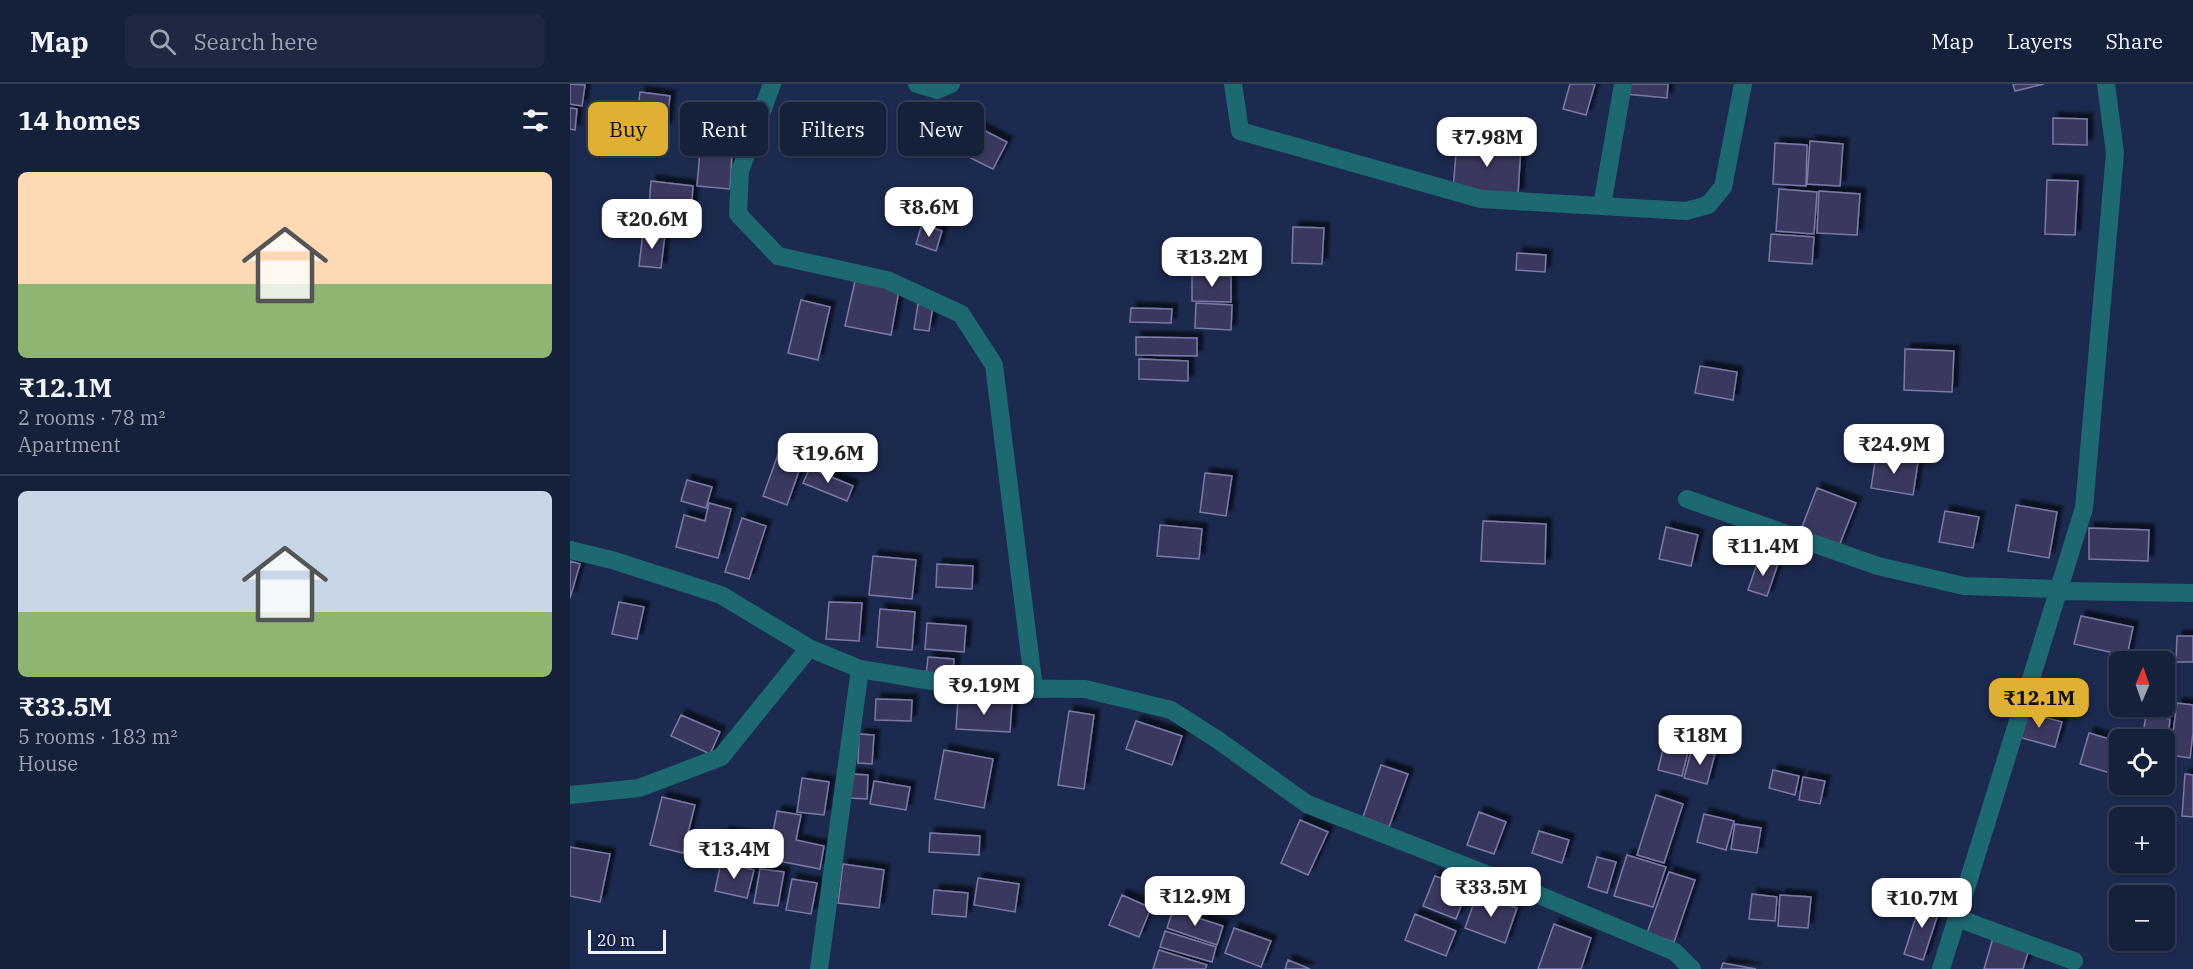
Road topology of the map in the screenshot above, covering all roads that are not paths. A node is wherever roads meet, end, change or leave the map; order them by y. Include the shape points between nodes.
1 (772, 84) edge
2 (917, 84) edge
3 (951, 84) edge
4 (1233, 84) edge
5 (1623, 84) edge
6 (1743, 84) edge
7 (2106, 84) edge
8 (1602, 206) junction
9 (1687, 499) dead end
10 (570, 550) edge
11 (2059, 589) junction
12 (2193, 592) edge
13 (809, 648) junction
14 (860, 669) junction
15 (1034, 689) junction
16 (570, 795) edge
17 (1957, 918) junction
18 (2074, 961) dead end
19 (819, 969) edge
20 (1692, 969) edge
21 (1941, 969) edge

1 - 15 street via 740,171 738,214 778,256 887,280 961,314 994,365
2 - 3 street via 937,90
4 - 8 street via 1240,131 1481,199
5 - 8 street
6 - 8 street via 1724,187 1708,205 1686,211
7 - 11 street via 2115,153 2084,508
9 - 11 street via 1878,566 1964,585
10 - 13 street via 721,595
11 - 12 street
11 - 17 street
13 - 14 street
13 - 16 street via 721,757 639,788
14 - 15 street via 974,688
14 - 19 street
15 - 20 street via 1086,689 1171,710 1307,804 1675,952
17 - 18 street
17 - 21 street

